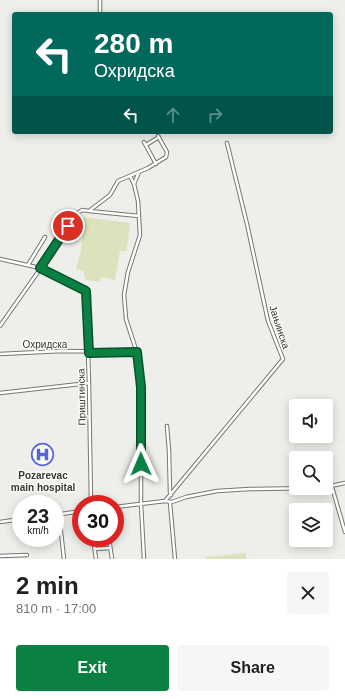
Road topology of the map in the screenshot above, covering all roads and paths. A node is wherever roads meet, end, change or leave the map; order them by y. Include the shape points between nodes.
1 (100, 0) edge
2 (100, 12) edge
3 (227, 143) dead end
4 (156, 164) junction
5 (139, 172) junction
6 (130, 176) junction
7 (134, 184) junction
8 (89, 210) junction
9 (139, 216) junction
10 (45, 237) dead end
11 (0, 259) edge
12 (28, 264) junction
13 (40, 268) junction
14 (0, 326) edge
15 (137, 352) junction
16 (89, 353) junction
17 (0, 354) edge
18 (89, 383) junction
19 (0, 393) edge
20 (166, 426) dead end
21 (345, 483) edge
22 (333, 487) edge
23 (289, 488) edge
24 (333, 490) edge
25 (91, 495) edge
26 (171, 495) junction
27 (165, 501) junction
28 (170, 503) junction
29 (141, 504) junction
30 (124, 506) edge
31 (12, 520) edge
32 (0, 522) edge
33 (345, 532) edge
34 (63, 547) edge
35 (110, 548) joint
36 (94, 549) joint
37 (27, 555) dead end
38 (0, 556) edge
39 (64, 559) edge
40 (96, 559) edge
41 (112, 559) edge
42 (144, 559) edge
43 (175, 559) edge

1 - 2 street
3 - 26 street, Јањинска via 268,321 283,359
4 - 4 street via 145,143 158,137 167,154 166,158
4 - 5 street
5 - 6 street
5 - 7 street
6 - 7 street
6 - 8 street via 118,181 108,197
7 - 9 street
8 - 9 street
8 - 13 street via 82,210 76,214
9 - 15 street via 140,238 128,272 124,295 126,319
10 - 12 street
11 - 12 street
12 - 13 street
13 - 14 street
13 - 16 street, Приштинска via 86,291
15 - 16 street, Охридска
15 - 29 street via 141,387
16 - 17 street, Охридска
16 - 18 street, Приштинска
18 - 19 street
18 - 25 street, Приштинска
20 - 26 street
21 - 22 street
23 - 28 street via 217,491
24 - 33 street
26 - 27 street, Јањинска
27 - 28 street
27 - 29 street
28 - 43 street
29 - 30 street
29 - 42 street
31 - 32 street
34 - 39 street
35 - 36 street
35 - 41 street
36 - 40 street
37 - 38 street

